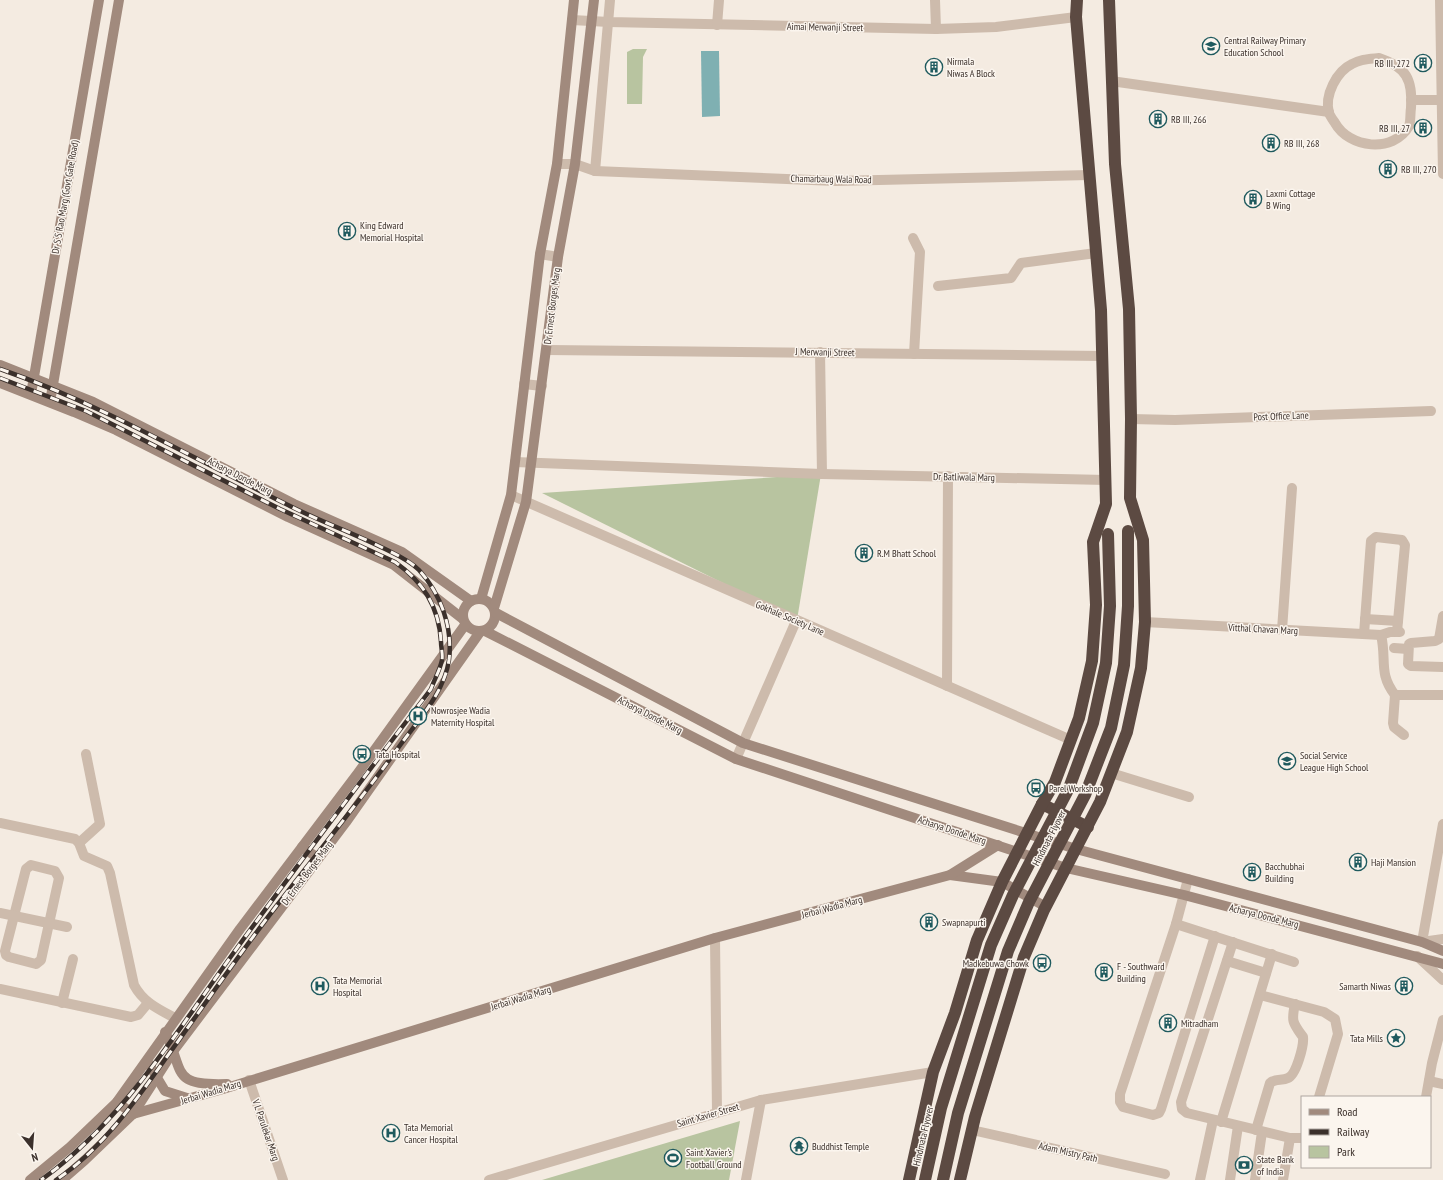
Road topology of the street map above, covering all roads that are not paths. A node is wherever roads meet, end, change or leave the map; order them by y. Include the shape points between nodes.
1 (99, 0) edge
2 (119, 0) edge
3 (574, 0) edge
4 (594, 0) edge
5 (610, 0) edge
6 (719, 0) edge
7 (935, 0) edge
8 (1077, 0) edge
9 (1109, 0) edge
10 (1440, 0) edge
11 (1076, 17) junction
12 (572, 20) junction
13 (592, 21) junction
14 (609, 22) junction
15 (717, 25) junction
16 (936, 29) junction
17 (1111, 81) junction
18 (1411, 100) junction
19 (1441, 100) junction
20 (1328, 112) junction
21 (557, 164) junction
22 (575, 164) junction
23 (595, 171) junction
24 (1443, 174) edge
25 (1089, 175) junction
26 (913, 238) dead end
27 (540, 254) junction
28 (1096, 254) junction
29 (558, 257) junction
30 (938, 286) dead end
31 (547, 350) junction
32 (820, 352) junction
33 (914, 354) junction
34 (1102, 356) junction
35 (0, 365) edge
36 (34, 377) junction
37 (0, 383) edge
38 (524, 384) junction
39 (53, 385) junction
40 (542, 386) junction
41 (31, 394) junction
42 (50, 402) junction
43 (1431, 411) dead end
44 (1131, 419) junction
45 (515, 462) junction
46 (532, 464) junction
47 (822, 474) junction
48 (948, 476) junction
49 (1106, 480) junction
50 (264, 488) junction
51 (1292, 488) dead end
52 (511, 496) junction
53 (1130, 498) junction
54 (256, 501) junction
55 (526, 502) junction
56 (1106, 504) junction
57 (402, 552) junction
58 (394, 565) junction
59 (476, 600) junction
60 (495, 610) junction
61 (1443, 616) edge
62 (1365, 619) junction
63 (796, 621) junction
64 (1398, 621) junction
65 (464, 622) junction
66 (1145, 622) junction
67 (1282, 630) junction
68 (483, 631) junction
69 (1364, 634) junction
70 (1381, 635) junction
71 (1389, 648) junction
72 (1408, 649) junction
73 (1443, 666) edge
74 (947, 686) junction
75 (1395, 695) junction
76 (1443, 695) edge
77 (1404, 735) dead end
78 (1071, 740) junction
79 (743, 743) junction
80 (86, 754) dead end
81 (736, 759) junction
82 (1111, 773) junction
83 (1189, 797) dead end
84 (1042, 804) junction
85 (1443, 824) edge
86 (0, 825) edge
87 (1088, 827) junction
88 (1028, 832) junction
89 (79, 843) junction
90 (998, 845) junction
91 (302, 847) junction
92 (1076, 849) junction
93 (1018, 852) junction
94 (318, 858) junction
95 (1066, 868) junction
96 (950, 875) junction
97 (1188, 879) junction
98 (1002, 882) junction
99 (1184, 895) junction
100 (1046, 907) junction
101 (0, 913) edge
102 (13, 916) junction
103 (49, 924) junction
104 (1176, 924) junction
105 (67, 927) dead end
106 (1216, 936) junction
107 (715, 938) junction
108 (1443, 939) edge
109 (1233, 942) junction
110 (1422, 942) junction
111 (1443, 951) edge
112 (1272, 954) junction
113 (1417, 956) junction
114 (73, 959) dead end
115 (1227, 961) junction
116 (1294, 962) dead end
117 (1443, 964) edge
118 (1266, 973) junction
119 (1443, 980) edge
120 (0, 989) edge
121 (1260, 995) junction
122 (62, 1003) junction
123 (148, 1003) junction
124 (1295, 1004) junction
125 (175, 1018) junction
126 (1443, 1020) edge
127 (165, 1032) junction
128 (174, 1050) junction
129 (147, 1061) junction
130 (933, 1072) junction
131 (156, 1076) junction
132 (250, 1080) junction
133 (1429, 1081) junction
134 (239, 1084) junction
135 (1443, 1084) edge
136 (1319, 1096) edge
137 (1426, 1096) edge
138 (189, 1099) junction
139 (761, 1100) junction
140 (117, 1102) junction
141 (717, 1112) junction
142 (133, 1114) junction
143 (1217, 1121) junction
144 (1238, 1126) junction
145 (972, 1130) junction
146 (1259, 1131) junction
147 (1290, 1138) junction
148 (1301, 1138) edge
149 (1165, 1174) dead end
150 (30, 1180) edge
151 (62, 1180) edge
152 (283, 1180) edge
153 (489, 1180) edge
154 (746, 1180) edge
155 (910, 1180) edge
156 (925, 1180) edge
157 (943, 1180) edge
158 (960, 1180) edge
159 (1200, 1180) edge
160 (1230, 1180) edge
161 (1255, 1180) edge
162 (1283, 1180) edge

1 - 36 main road, Dr S S Rao Marg (Govt Gate Road)
2 - 39 main road
3 - 12 main road, Dr Ernest Borges Marg
4 - 13 main road, Dr Ernest Borges Marg
5 - 14 street
6 - 15 street
7 - 16 street
8 - 11 highway, Hindmata Flyover
9 - 17 highway, Hindmata Flyover
10 - 19 street
11 - 16 street, Aimai Merwanji Street via 996,27
11 - 25 highway, Hindmata Flyover
12 - 13 street, Aimai Merwanji Street
12 - 21 main road, Dr Ernest Borges Marg
13 - 14 street, Aimai Merwanji Street
13 - 22 main road, Dr Ernest Borges Marg
14 - 15 street, Aimai Merwanji Street
14 - 23 street
15 - 16 street, Aimai Merwanji Street
17 - 20 street
17 - 44 highway, Hindmata Flyover via 1115,164 1129,309
18 - 19 street
18 - 20 street via 1409,125 1400,135 1388,142 1374,145 1360,143 1347,137
18 - 20 street via 1410,83 1404,71 1379,58 1364,59 1351,64 1340,73 1332,86
19 - 24 street
21 - 22 street, Chamarbaug Wala Road
21 - 27 main road, Dr Ernest Borges Marg
22 - 23 street, Chamarbaug Wala Road
22 - 29 main road, Dr Ernest Borges Marg
23 - 25 street, Chamarbaug Wala Road via 836,181
25 - 28 highway, Hindmata Flyover
26 - 33 street via 920,252
27 - 29 street
27 - 38 main road, Dr Ernest Borges Marg
28 - 30 street via 1021,262 1011,278
28 - 34 highway, Hindmata Flyover
29 - 31 main road, Dr Ernest Borges Marg
31 - 32 street, J Merwanji Street
31 - 40 main road, Dr Ernest Borges Marg
32 - 33 street, J Merwanji Street
32 - 47 street
33 - 34 street, J Merwanji Street
34 - 49 highway, Hindmata Flyover
35 - 36 main road, Acharya Donde Marg
36 - 39 main road, Acharya Donde Marg
36 - 41 main road, Dr S S Rao Marg (Govt Gate Road)
37 - 41 main road, Acharya Donde Marg
38 - 40 street
38 - 45 main road, Dr Ernest Borges Marg
39 - 42 main road
39 - 50 main road, Acharya Donde Marg via 99,404
40 - 46 main road, Dr Ernest Borges Marg
41 - 42 main road, Acharya Donde Marg
42 - 54 main road, Acharya Donde Marg via 116,430
43 - 44 street, Post Office Lane via 1175,420
44 - 53 highway, Hindmata Flyover
45 - 46 street, Dr Batliwala Marg
45 - 52 main road, Dr Ernest Borges Marg
46 - 47 street, Dr Batliwala Marg
46 - 55 main road, Dr Ernest Borges Marg
47 - 48 street, Dr Batliwala Marg
48 - 49 street, Dr Batliwala Marg
48 - 74 street
49 - 56 highway, Hindmata Flyover
50 - 54 main road
50 - 57 main road, Acharya Donde Marg
51 - 67 street
52 - 55 street, Gokhale Society Lane
52 - 59 main road, Dr Ernest Borges Marg
53 - 66 highway via 1143,540
53 - 157 highway, Hindmata Flyover, bridge via 1124,665 1111,728 1085,795 1029,902 1008,951 958,1113
54 - 58 main road, Acharya Donde Marg
55 - 60 main road, Dr Ernest Borges Marg
55 - 63 street, Gokhale Society Lane
56 - 78 highway via 1093,542 1096,605 1092,661 1079,718
56 - 156 highway, Hindmata Flyover, bridge via 1110,606 1106,663 1093,723 1069,788 1013,895 991,945 941,1108
57 - 58 main road
57 - 59 main road, Acharya Donde Marg
58 - 65 main road, Acharya Donde Marg
59 - 60 main road via 491,604
59 - 65 main road via 464,609
60 - 68 main road via 494,623
60 - 79 main road, Acharya Donde Marg
61 - 72 street via 1439,639 1411,643
62 - 64 street
62 - 64 street via 1372,541 1376,537 1402,540 1405,544
62 - 69 street
63 - 74 street, Gokhale Society Lane
63 - 79 street
64 - 70 street, Vitthal Chavan Marg via 1398,632
65 - 68 main road via 469,629
65 - 91 main road, Dr Ernest Borges Marg
66 - 67 street, Vitthal Chavan Marg
66 - 82 highway via 1141,668 1127,732
67 - 69 street, Vitthal Chavan Marg
68 - 81 main road, Acharya Donde Marg
68 - 94 main road, Dr Ernest Borges Marg
69 - 70 street, Vitthal Chavan Marg
70 - 71 street
71 - 72 street
71 - 75 street via 1384,674 1387,685
72 - 73 street via 1408,664
74 - 78 street, Gokhale Society Lane
75 - 76 street
75 - 77 street via 1393,723
78 - 84 highway via 1055,782
79 - 81 street
79 - 88 main road, Acharya Donde Marg
80 - 89 street via 100,824
81 - 90 main road, Acharya Donde Marg
82 - 83 street
82 - 87 highway
84 - 87 highway
84 - 88 highway
85 - 110 street
86 - 89 street via 75,839
87 - 92 highway
88 - 92 main road, Acharya Donde Marg
88 - 93 highway
89 - 123 street via 84,856 107,866 134,985
90 - 93 main road, Acharya Donde Marg
90 - 96 main road, Jerbai Wadia Marg
91 - 94 main road
91 - 125 main road, Dr Ernest Borges Marg
92 - 95 highway
92 - 97 main road, Acharya Donde Marg
93 - 95 main road, Acharya Donde Marg
93 - 98 highway
94 - 128 main road, Dr Ernest Borges Marg
95 - 99 main road, Acharya Donde Marg
95 - 100 highway
96 - 98 main road
96 - 107 main road, Jerbai Wadia Marg
97 - 99 street
97 - 110 main road, Acharya Donde Marg
98 - 100 main road
98 - 130 highway via 977,940 955,1013
99 - 104 street
99 - 113 main road, Acharya Donde Marg
100 - 145 highway via 1024,957
101 - 102 street
102 - 103 street
102 - 103 street via 6,955 36,964 41,960
102 - 103 street via 26,869 31,865 55,871 59,878
103 - 105 street
104 - 106 street
104 - 106 street via 1120,1094 1123,1106 1153,1115 1161,1109
106 - 109 street
107 - 132 main road, Jerbai Wadia Marg
107 - 141 street
108 - 110 street
109 - 112 street
109 - 115 street
110 - 111 main road, Acharya Donde Marg
112 - 116 street
112 - 118 street
113 - 117 main road, Acharya Donde Marg
113 - 119 street
114 - 122 street
115 - 118 street
115 - 143 street via 1181,1102 1182,1109 1187,1113
118 - 121 street
120 - 122 street
121 - 124 street
121 - 143 street
122 - 123 street via 131,1017 138,1015
123 - 125 street
124 - 136 street via 1331,1015 1338,1028
124 - 146 street via 1292,1018 1304,1043 1294,1075 1270,1083
125 - 127 main road, Dr Ernest Borges Marg
126 - 133 street
127 - 128 main road
127 - 129 main road, Dr Ernest Borges Marg
128 - 131 main road, Dr Ernest Borges Marg
128 - 134 main road via 175,1062 188,1081 198,1084
129 - 131 main road
129 - 140 main road
130 - 139 street, Saint Xavier Street
130 - 155 highway
131 - 138 main road via 165,1091
131 - 142 main road, Dr Ernest Borges Marg
132 - 134 main road, Jerbai Wadia Marg
132 - 152 street, V L Parulekar Marg
133 - 135 street
133 - 137 street
134 - 138 main road, Jerbai Wadia Marg
138 - 142 main road, Jerbai Wadia Marg
139 - 141 street, Saint Xavier Street
139 - 154 street
140 - 142 main road
140 - 150 main road via 70,1147
141 - 153 street, Saint Xavier Street
142 - 151 main road, Jerbai Wadia Marg
143 - 144 street
143 - 159 street
144 - 146 street
144 - 160 street
145 - 149 street, Adam Mistry Path
145 - 158 highway
146 - 147 street
146 - 161 street
147 - 148 street
147 - 162 street

